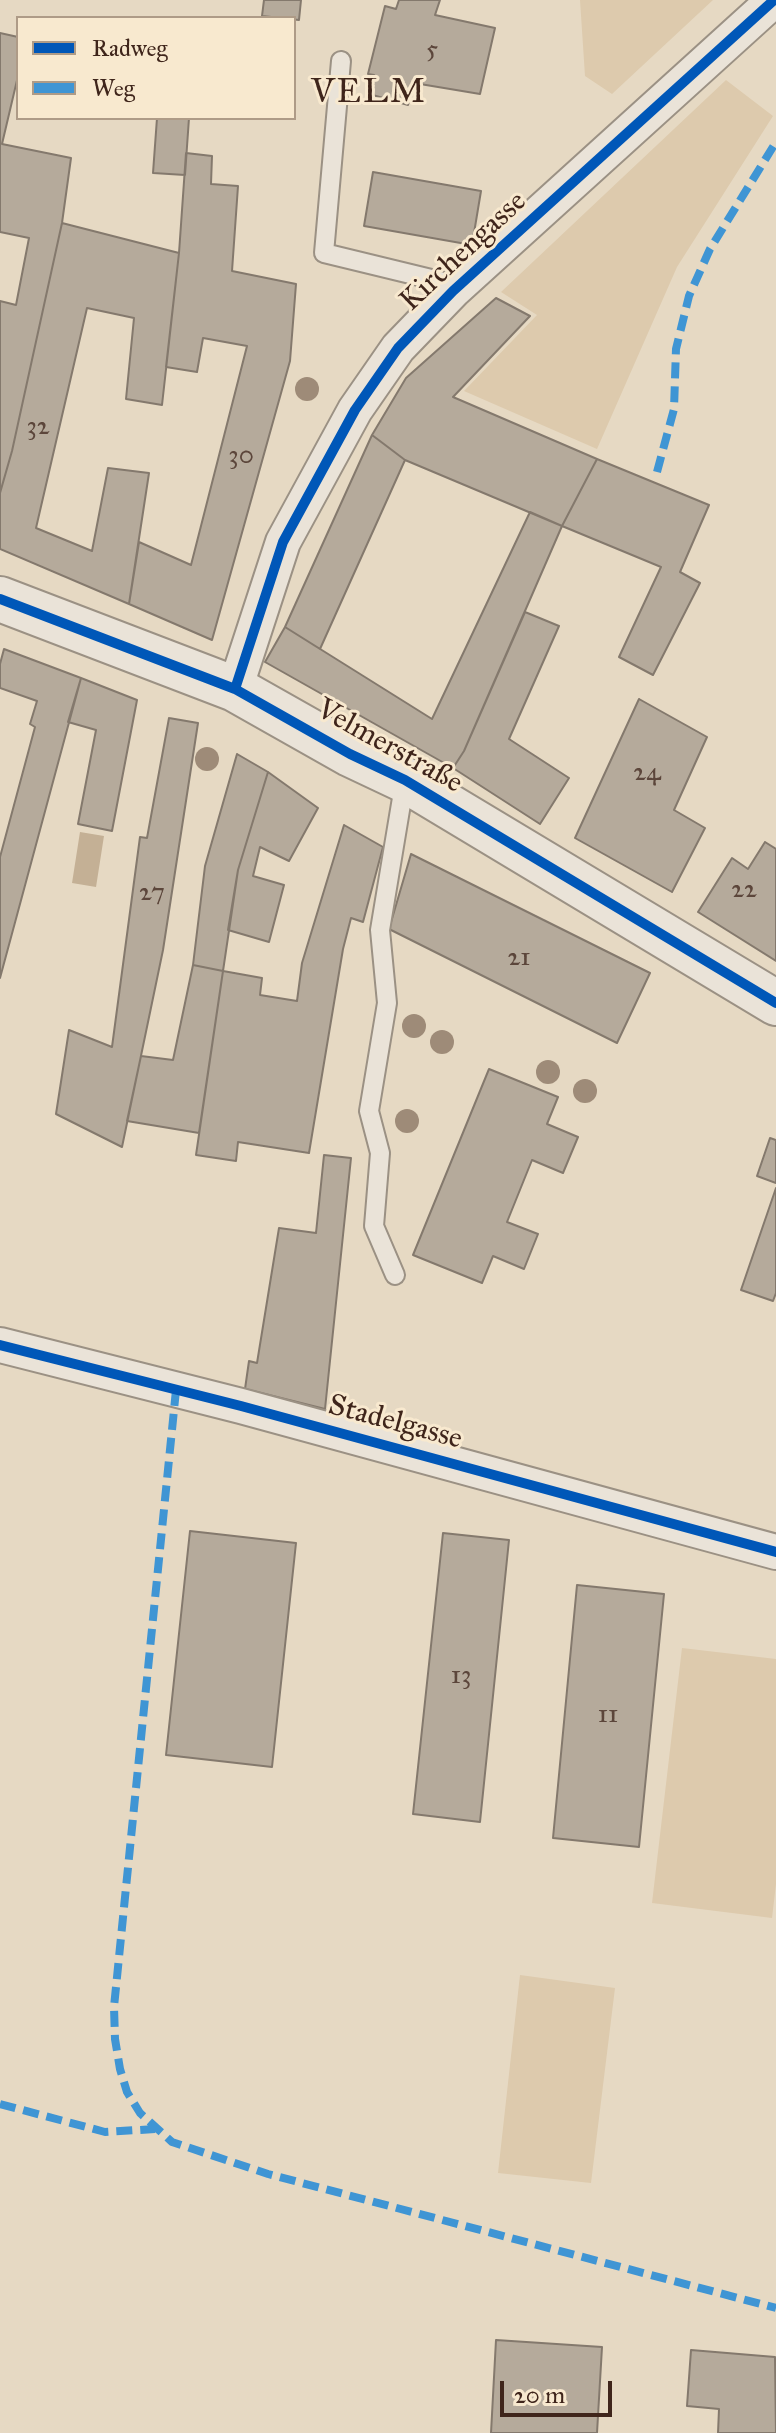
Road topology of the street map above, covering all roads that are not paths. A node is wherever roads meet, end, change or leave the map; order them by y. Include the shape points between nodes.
1 (774, 0) edge
2 (341, 61) dead end
3 (460, 286) junction
4 (0, 599) edge
5 (235, 689) junction
6 (405, 780) junction
7 (776, 1003) edge
8 (395, 1275) dead end
9 (0, 1345) edge
10 (776, 1552) edge

1 - 3 street, Kirchengasse
2 - 3 lane via 324,253
3 - 5 street, Kirchengasse via 398,348 355,410 283,542
4 - 5 street, Velmerstraße
5 - 6 street, Velmerstraße
6 - 7 street, Velmerstraße
6 - 8 lane via 380,930 387,1003 369,1111 380,1153 374,1226
9 - 10 street, Stadelgasse

